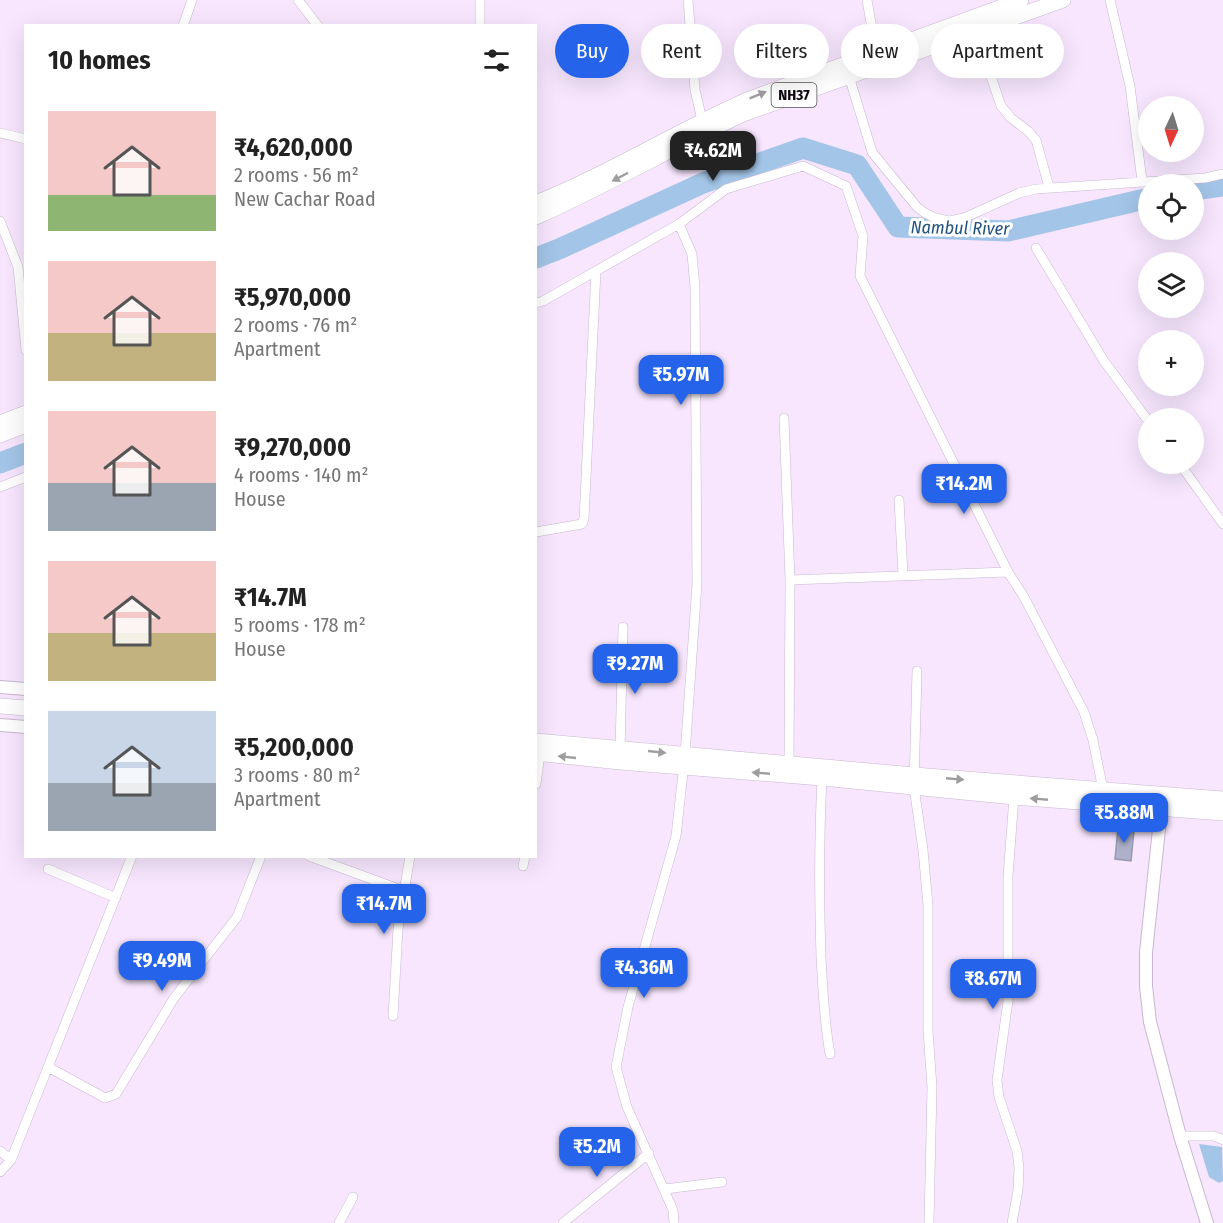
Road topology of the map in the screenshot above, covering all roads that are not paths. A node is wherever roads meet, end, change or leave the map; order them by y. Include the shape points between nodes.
1 (192, 0) edge
2 (298, 0) edge
3 (480, 0) edge
4 (688, 0) edge
5 (867, 0) edge
6 (1021, 0) edge
7 (1063, 0) edge
8 (1110, 0) edge
9 (184, 24) edge
10 (316, 24) edge
11 (480, 24) edge
12 (871, 24) edge
13 (998, 24) edge
14 (919, 41) edge
15 (841, 69) edge
16 (843, 78) edge
17 (850, 78) edge
18 (992, 78) edge
19 (702, 120) junction
20 (0, 133) edge
21 (24, 139) edge
22 (1141, 174) edge
23 (1223, 174) edge
24 (1204, 178) edge
25 (1138, 181) edge
26 (1049, 187) junction
27 (537, 203) edge
28 (537, 217) edge
29 (0, 221) edge
30 (679, 224) junction
31 (1036, 248) dead end
32 (596, 271) junction
33 (537, 302) edge
34 (24, 329) edge
35 (1139, 408) edge
36 (24, 414) edge
37 (784, 418) dead end
38 (0, 423) edge
39 (24, 426) edge
40 (0, 435) edge
41 (1186, 474) edge
42 (24, 478) edge
43 (0, 487) edge
44 (899, 500) dead end
45 (1223, 524) edge
46 (537, 532) edge
47 (1008, 572) junction
48 (903, 575) junction
49 (790, 580) junction
50 (623, 627) dead end
51 (917, 671) dead end
52 (0, 687) edge
53 (24, 689) edge
54 (0, 706) edge
55 (24, 708) edge
56 (0, 725) edge
57 (24, 727) edge
58 (537, 749) edge
59 (620, 755) junction
60 (684, 761) junction
61 (789, 769) junction
62 (822, 778) junction
63 (914, 781) junction
64 (1103, 790) junction
65 (1014, 797) junction
66 (1223, 799) edge
67 (1162, 802) junction
68 (1223, 813) edge
69 (131, 858) edge
70 (260, 858) edge
71 (318, 858) edge
72 (410, 858) edge
73 (48, 869) dead end
74 (404, 891) junction
75 (116, 898) junction
76 (393, 1016) dead end
77 (830, 1053) dead end
78 (48, 1067) junction
79 (1180, 1136) junction
80 (1223, 1140) edge
81 (0, 1151) edge
82 (649, 1153) junction
83 (11, 1160) junction
84 (0, 1172) edge
85 (722, 1182) dead end
86 (664, 1189) junction
87 (353, 1197) dead end
88 (339, 1223) edge
89 (563, 1223) edge
90 (674, 1223) edge
91 (929, 1223) edge
92 (1012, 1223) edge
93 (1207, 1223) edge

1 - 9 street
2 - 10 street
3 - 11 street
4 - 19 street via 695,90
5 - 12 street
6 - 14 main road, NH37
7 - 13 main road, NH37
8 - 22 street via 1130,86
19 -> 15 main road, NH37 via 768,92
16 -> 28 main road, NH37 via 743,114
17 - 26 street via 872,152 925,213 942,220 956,220 1019,193
18 - 26 street via 1001,106 1036,140
19 - 27 main road, NH37
20 - 21 street
23 - 24 street
25 - 26 street
29 - 34 street via 18,267
30 - 32 street
30 - 47 street via 726,189 803,166 846,186 863,236 860,276
30 - 60 street via 692,254 695,288 697,584
31 - 35 street via 1104,361
32 - 33 street
32 - 46 street via 584,519 582,524
36 - 38 main road
37 - 49 street
39 - 40 main road
41 - 45 street
42 - 43 street
44 - 48 street
47 - 48 street
47 - 64 street via 1084,712
48 - 49 street
49 - 61 street
50 - 59 street
51 - 63 street
52 - 53 street
54 - 55 main road
56 - 57 street
58 - 59 main road
59 - 60 main road
60 - 61 main road
60 - 82 street via 675,837 628,1007 616,1067 627,1107
61 - 62 main road
61 - 63 main road
62 - 63 main road
62 - 77 street via 818,855 820,936 824,1023
63 -> 64 main road
63 - 65 main road
63 - 91 street via 928,905 932,1087
64 - 67 main road
67 -> 65 main road
65 - 92 street via 1008,876 1008,1001 997,1080 1019,1168
66 - 67 main road
67 - 68 main road
67 - 79 street via 1146,986 1150,1022
69 - 75 street
70 - 78 street via 237,917 174,998 116,1094 105,1098
71 - 74 street
72 - 74 street
73 - 75 street
74 - 76 street
75 - 78 street
78 - 83 street
79 - 80 street via 1214,1136
79 - 93 street
81 - 83 street
82 - 86 street
82 - 89 street
83 - 84 street
85 - 86 street
86 - 90 street via 674,1210
87 - 88 street

